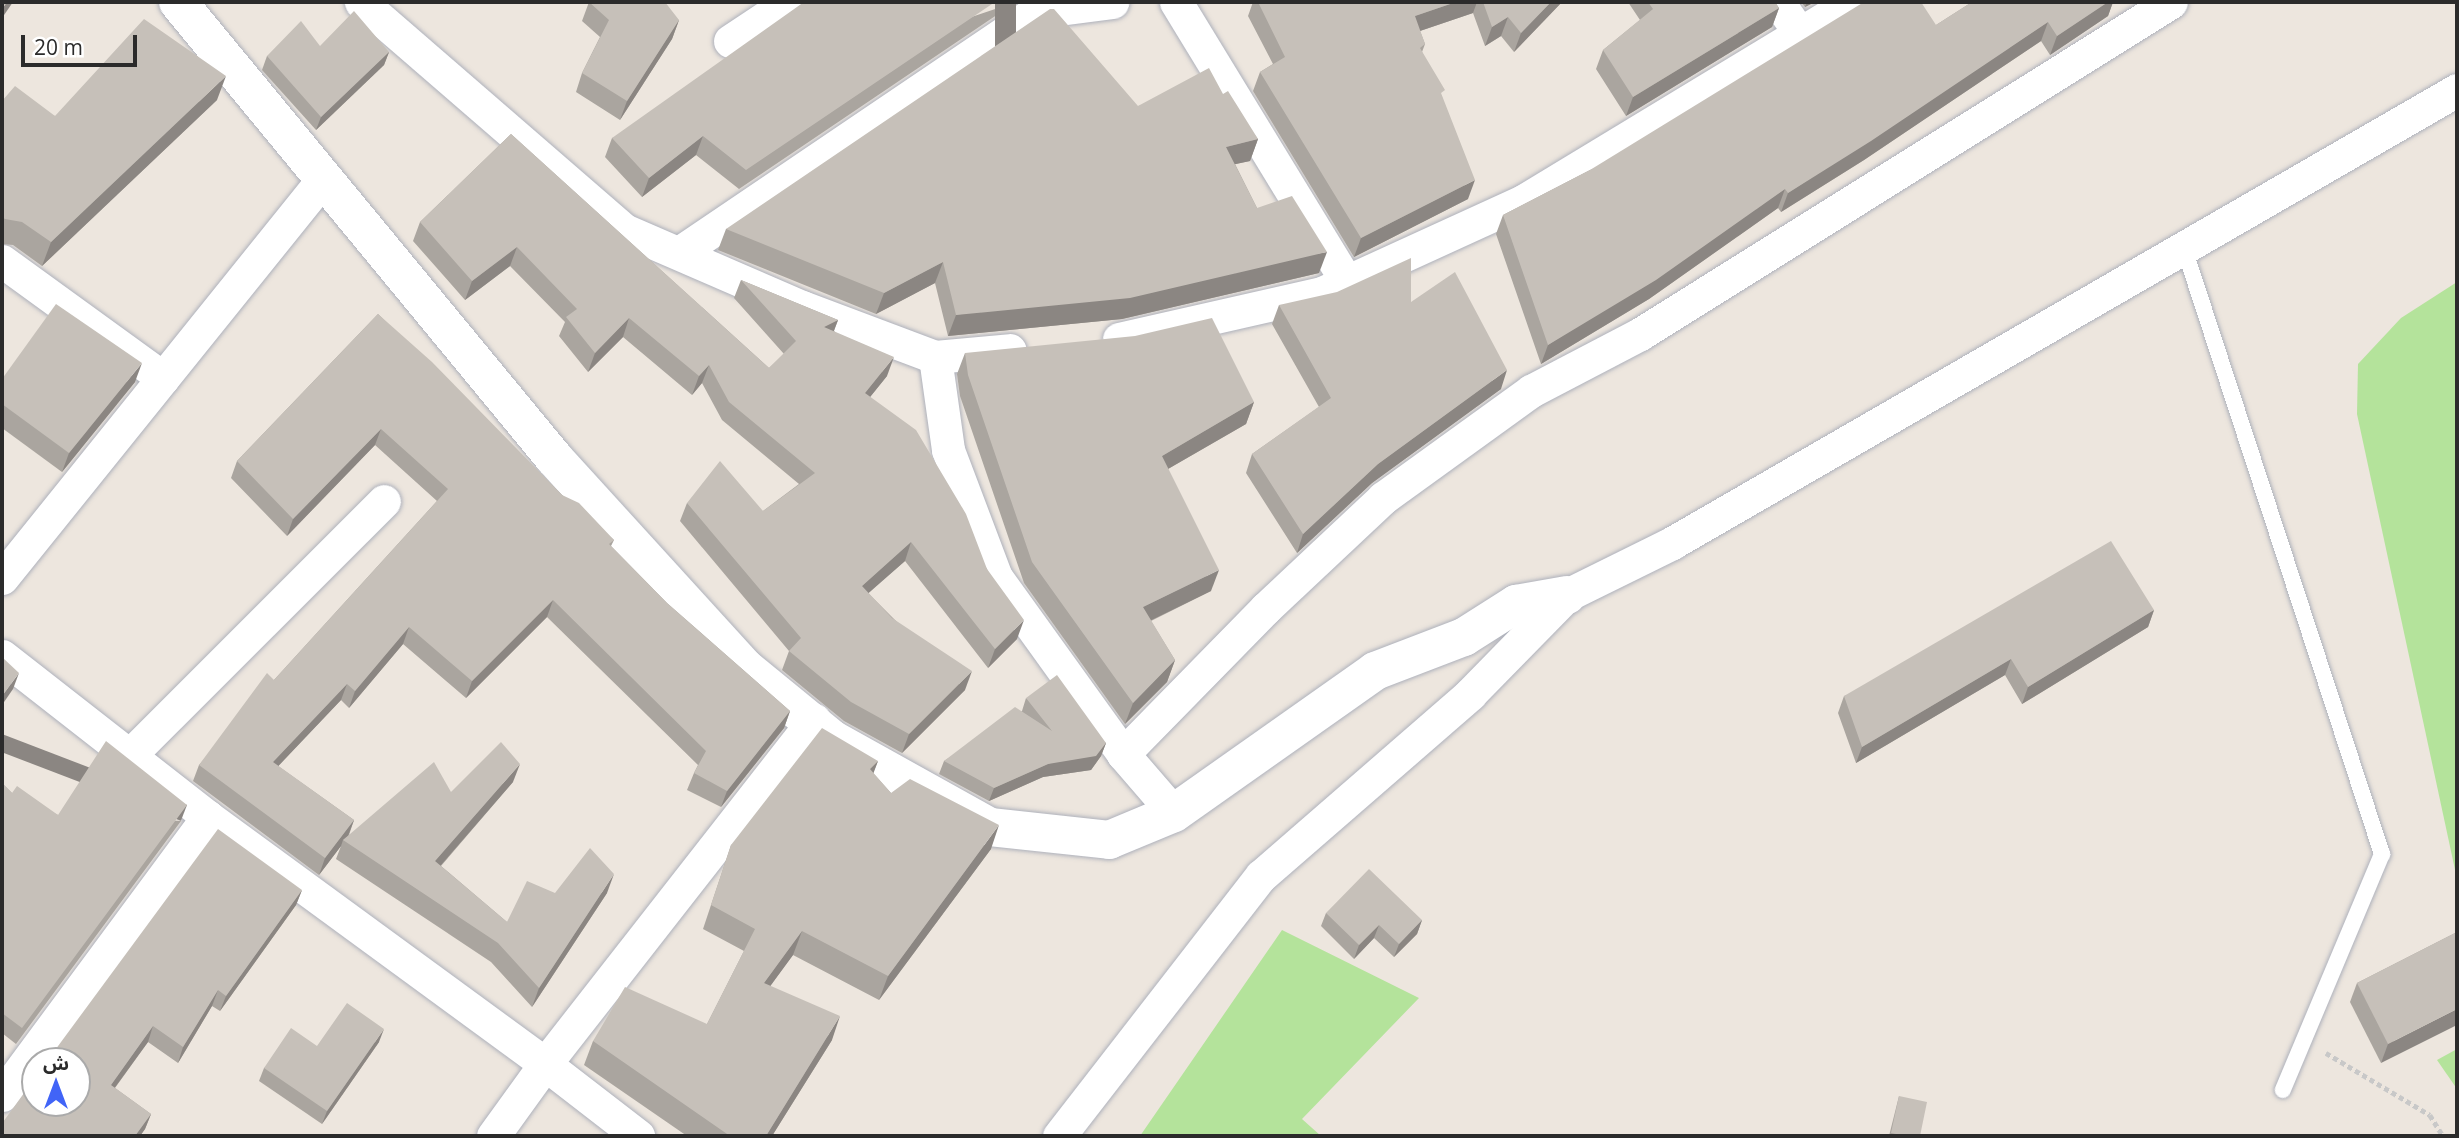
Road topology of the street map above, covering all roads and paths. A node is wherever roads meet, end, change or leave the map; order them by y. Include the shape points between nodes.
1 (178, 2) edge
2 (361, 2) edge
3 (789, 2) edge
4 (1112, 2) edge
5 (1176, 2) edge
6 (1778, 2) edge
7 (1851, 2) edge
8 (2171, 2) edge
9 (1031, 7) edge
10 (1800, 33) junction
11 (730, 41) dead end
12 (2457, 90) edge
13 (323, 179) junction
14 (2184, 248) junction
15 (679, 253) junction
16 (5, 272) edge
17 (1347, 282) junction
18 (1084, 342) edge
19 (1043, 346) edge
20 (935, 358) junction
21 (163, 378) junction
22 (384, 501) dead end
23 (2, 578) edge
24 (1567, 595) junction
25 (2, 656) edge
26 (814, 720) junction
27 (1123, 754) junction
28 (130, 755) junction
29 (1174, 813) junction
30 (208, 817) junction
31 (2303, 1040) junction
32 (545, 1064) junction
33 (2283, 1090) dead end
34 (2, 1095) edge
35 (493, 1136) edge
36 (638, 1136) edge
37 (1059, 1136) edge
38 (2443, 1136) edge

1 - 13 street
2 - 15 street via 624,230
3 - 11 street
4 - 9 street
5 - 17 street
6 - 10 street
7 - 10 street
8 - 27 street via 1640,334 1531,391 1383,498 1266,608
9 - 15 street
10 - 17 street via 1522,201
12 - 14 street
13 - 21 street
13 - 26 street via 563,468 744,667
14 - 24 street via 1672,543
14 - 31 lane via 2382,855
15 - 20 street
16 - 21 street
17 - 18 street via 1295,299 1125,338
19 - 20 street
20 - 27 street via 948,450 996,577
21 - 23 street
22 - 28 street
24 - 29 street via 1516,604 1464,637 1375,671
24 - 37 street via 1470,694 1261,876
25 - 28 street
26 - 29 street via 832,739 990,827 1109,840
26 - 32 street
27 - 29 street
28 - 30 street
30 - 32 street
30 - 34 street
31 - 33 lane
31 - 38 path via 2430,1115
32 - 35 street
32 - 36 street

